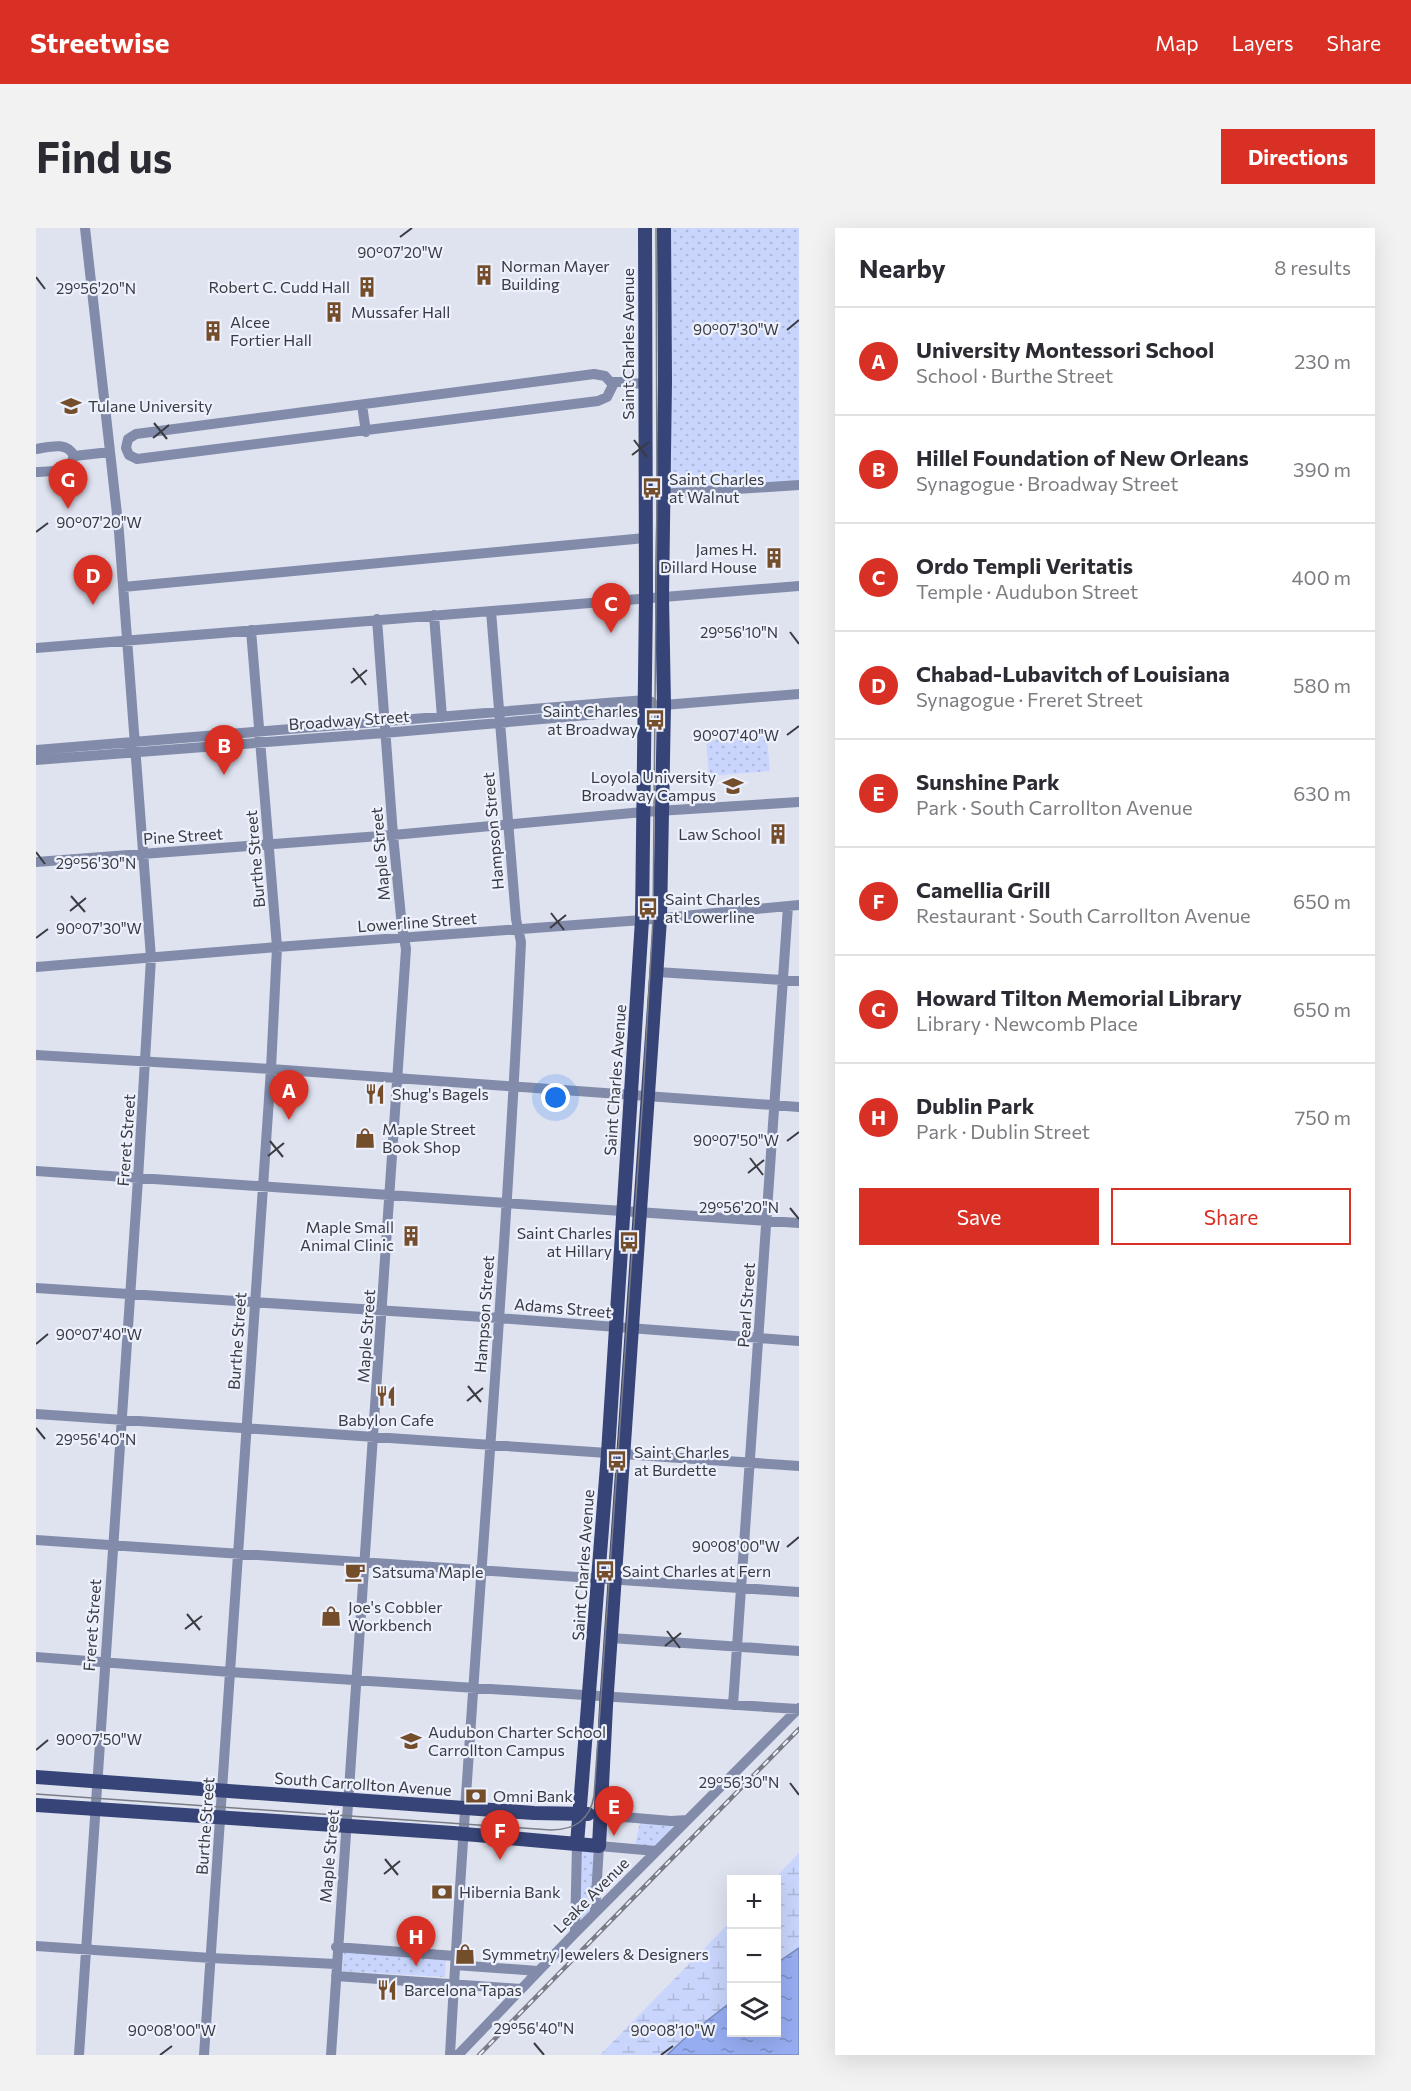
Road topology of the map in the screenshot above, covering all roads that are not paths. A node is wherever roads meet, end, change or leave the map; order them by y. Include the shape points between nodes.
1 (85, 228) edge
2 (645, 228) edge
3 (664, 228) edge
4 (645, 264) junction
5 (663, 264) junction
6 (645, 383) junction
7 (611, 385) junction
8 (362, 405) junction
9 (366, 432) junction
10 (36, 449) edge
11 (110, 452) junction
12 (74, 456) junction
13 (36, 472) edge
14 (799, 485) edge
15 (664, 494) junction
16 (644, 495) junction
17 (645, 538) junction
18 (799, 586) edge
19 (123, 587) junction
20 (662, 596) junction
21 (646, 597) junction
22 (491, 611) junction
23 (434, 615) junction
24 (377, 620) junction
25 (251, 630) junction
26 (127, 640) junction
27 (36, 648) edge
28 (799, 694) edge
29 (646, 705) junction
30 (664, 705) junction
31 (442, 717) junction
32 (500, 718) junction
33 (384, 727) junction
34 (259, 737) junction
35 (136, 747) junction
36 (36, 750) edge
37 (36, 760) edge
38 (799, 802) edge
39 (662, 811) junction
40 (643, 812) junction
41 (507, 824) junction
42 (393, 835) junction
43 (268, 844) junction
44 (144, 854) junction
45 (36, 862) edge
46 (794, 906) edge
47 (660, 918) junction
48 (642, 920) junction
49 (519, 930) junction
50 (405, 937) junction
51 (278, 947) junction
52 (151, 958) junction
53 (36, 968) edge
54 (657, 972) junction
55 (782, 979) junction
56 (799, 981) edge
57 (36, 1055) edge
58 (146, 1063) junction
59 (271, 1069) junction
60 (398, 1079) junction
61 (514, 1087) junction
62 (631, 1095) junction
63 (649, 1097) junction
64 (774, 1105) junction
65 (799, 1107) edge
66 (36, 1171) edge
67 (138, 1179) junction
68 (263, 1188) junction
69 (390, 1197) junction
70 (506, 1205) junction
71 (623, 1212) junction
72 (640, 1214) junction
73 (766, 1221) junction
74 (799, 1223) edge
75 (36, 1288) edge
76 (130, 1295) junction
77 (255, 1303) junction
78 (382, 1311) junction
79 (499, 1318) junction
80 (615, 1328) junction
81 (631, 1329) junction
82 (758, 1338) junction
83 (799, 1341) edge
84 (36, 1414) edge
85 (121, 1420) junction
86 (247, 1428) junction
87 (374, 1437) junction
88 (490, 1445) junction
89 (608, 1453) junction
90 (623, 1454) junction
91 (750, 1463) junction
92 (799, 1466) edge
93 (36, 1540) edge
94 (112, 1545) junction
95 (238, 1554) junction
96 (365, 1563) junction
97 (482, 1570) junction
98 (599, 1578) junction
99 (616, 1579) junction
100 (741, 1588) junction
101 (799, 1592) edge
102 (611, 1638) junction
103 (737, 1647) junction
104 (799, 1651) edge
105 (36, 1657) edge
106 (105, 1661) junction
107 (230, 1672) junction
108 (357, 1680) junction
109 (473, 1687) junction
110 (589, 1695) junction
111 (606, 1696) junction
112 (733, 1705) junction
113 (798, 1709) edge
114 (36, 1778) edge
115 (97, 1782) junction
116 (222, 1790) junction
117 (348, 1799) junction
118 (36, 1805) edge
119 (464, 1807) junction
120 (95, 1809) junction
121 (580, 1814) junction
122 (600, 1815) junction
123 (220, 1817) junction
124 (687, 1820) junction
125 (346, 1826) junction
126 (463, 1834) junction
127 (577, 1844) junction
128 (599, 1846) junction
129 (656, 1851) junction
130 (596, 1912) junction
131 (575, 1933) junction
132 (36, 1946) edge
133 (336, 1947) junction
134 (86, 1949) junction
135 (211, 1958) junction
136 (455, 1960) junction
137 (336, 1969) junction
138 (512, 1969) junction
139 (538, 1971) junction
140 (454, 1983) junction
141 (509, 1988) junction
142 (522, 1989) junction
143 (79, 2055) edge
144 (204, 2055) edge
145 (331, 2055) edge
146 (450, 2055) edge
147 (458, 2055) edge

1 - 11 street, Freret Street
2 - 4 main road, Saint Charles Avenue
3 - 5 main road, Saint Charles Avenue
4 - 5 main road
4 - 6 main road, Saint Charles Avenue
5 - 15 main road, Saint Charles Avenue
6 - 7 street
6 - 16 main road, Saint Charles Avenue
7 - 8 street via 605,376 594,374
7 - 9 street via 607,397 598,401
8 - 9 street
8 - 9 street via 136,434 128,439 126,449 137,459
10 - 12 street via 65,447
11 - 12 street
11 - 19 street, Freret Street
12 - 13 street via 63,469
14 - 15 street
15 - 16 street
15 - 20 main road, Saint Charles Avenue
16 - 17 main road, Saint Charles Avenue
17 - 19 street
17 - 21 main road, Saint Charles Avenue
18 - 20 street
19 - 26 street, Freret Street
20 - 21 street
20 - 30 main road, Saint Charles Avenue
21 - 22 street
21 - 29 main road, Saint Charles Avenue
22 - 23 street
22 - 32 street, Hampson Street
23 - 24 street
23 - 31 street
24 - 25 street
24 - 33 street, Maple Street
25 - 26 street
25 - 34 street, Burthe Street
26 - 27 street
26 - 35 street, Freret Street
28 - 30 street, Broadway Street
29 - 30 street, Broadway Street
29 - 32 street, Broadway Street
29 - 40 main road, Saint Charles Avenue
30 - 39 main road, Saint Charles Avenue
31 - 32 street, Broadway Street
31 - 33 street, Broadway Street
32 - 33 street, Broadway Street
32 - 41 street, Hampson Street
33 - 34 street, Broadway Street
33 - 42 street, Maple Street
34 - 35 street, Broadway Street
34 - 43 street, Burthe Street
35 - 36 street, Broadway Street
35 - 37 street, Broadway Street
35 - 44 street, Freret Street
38 - 39 street, Pine Street
39 - 40 street, Pine Street
39 - 47 main road, Saint Charles Avenue
40 - 41 street, Pine Street
40 - 48 main road, Saint Charles Avenue
41 - 42 street, Pine Street
41 - 49 street, Hampson Street
42 - 43 street, Pine Street
42 - 50 street, Maple Street
43 - 44 street, Pine Street
43 - 51 street, Burthe Street
44 - 45 street, Pine Street
44 - 52 street, Freret Street
46 - 47 street, Lowerline Street
46 - 55 street, Pearl Street
47 - 48 street, Lowerline Street
47 - 54 main road, Saint Charles Avenue
48 - 49 street, Lowerline Street
48 - 62 main road, Saint Charles Avenue
49 - 50 street, Lowerline Street
49 - 61 street, Hampson Street
50 - 51 street, Lowerline Street
50 - 60 street, Maple Street
51 - 52 street, Lowerline Street
51 - 59 street, Burthe Street
52 - 53 street, Lowerline Street
52 - 58 street, Freret Street
54 - 55 street
54 - 63 main road, Saint Charles Avenue
55 - 56 street
55 - 64 street, Pearl Street
57 - 58 street
58 - 59 street
58 - 67 street, Freret Street
59 - 60 street
59 - 68 street, Burthe Street
60 - 61 street
60 - 69 street, Maple Street
61 - 62 street
61 - 70 street, Hampson Street
62 - 63 street
62 - 71 main road, Saint Charles Avenue
63 - 64 street
63 - 72 main road, Saint Charles Avenue
64 - 65 street
64 - 73 street, Pearl Street
66 - 67 street
67 - 68 street
67 - 76 street, Freret Street
68 - 69 street
68 - 77 street, Burthe Street
69 - 70 street
69 - 78 street, Maple Street
70 - 71 street
70 - 79 street, Hampson Street
71 - 72 street
71 - 80 main road, Saint Charles Avenue
72 - 73 street
72 - 81 main road, Saint Charles Avenue
73 - 74 street
73 - 82 street, Pearl Street
75 - 76 street, Adams Street
76 - 77 street, Adams Street
76 - 85 street, Freret Street
77 - 78 street, Adams Street
77 - 86 street, Burthe Street
78 - 79 street, Adams Street
78 - 87 street, Maple Street
79 - 80 street, Adams Street
79 - 88 street, Hampson Street
80 - 81 street, Adams Street
80 - 89 main road, Saint Charles Avenue
81 - 82 street, Adams Street
81 - 90 main road, Saint Charles Avenue
82 - 83 street, Adams Street
82 - 91 street, Pearl Street
84 - 85 street
85 - 86 street
85 - 94 street, Freret Street
86 - 87 street
86 - 95 street, Burthe Street
87 - 88 street
87 - 96 street, Maple Street
88 - 89 street
88 - 97 street, Hampson Street
89 - 90 street
89 - 98 main road, Saint Charles Avenue
90 - 91 street
90 - 99 main road, Saint Charles Avenue
91 - 92 street
91 - 100 street, Pearl Street
93 - 94 street
94 - 95 street
94 - 106 street, Freret Street
95 - 96 street
95 - 107 street, Burthe Street
96 - 97 street
96 - 108 street, Maple Street
97 - 98 street
97 - 109 street, Hampson Street
98 - 99 street
98 - 110 main road, Saint Charles Avenue
99 - 100 street
99 - 102 main road, Saint Charles Avenue
100 - 101 street
100 - 103 street, Pearl Street
102 - 103 street
102 - 111 main road, Saint Charles Avenue
103 - 104 street
103 - 112 street, Pearl Street
105 - 106 street
106 - 107 street
106 - 115 street, Freret Street
107 - 108 street
107 - 116 street, Burthe Street
108 - 109 street
108 - 117 street, Maple Street
109 - 110 street
109 - 119 street, Hampson Street
110 - 111 street
110 - 121 main road, Saint Charles Avenue
111 - 112 street
111 - 122 main road, Saint Charles Avenue
112 - 113 street
113 - 124 street, Leake Avenue
114 - 115 main road, South Carrollton Avenue
115 - 116 main road, South Carrollton Avenue
115 - 120 street, Freret Street
116 - 117 main road, South Carrollton Avenue
116 - 123 street, Burthe Street
117 - 119 main road, South Carrollton Avenue
117 - 125 street, Maple Street
118 - 120 main road
119 - 121 main road, South Carrollton Avenue
119 - 126 street, Hampson Street
120 - 123 main road
120 - 134 street, Freret Street
121 - 122 main road, South Carrollton Avenue
121 - 127 main road, Saint Charles Avenue
122 - 124 street, South Carrollton Avenue
122 - 128 main road, Saint Charles Avenue
123 - 125 main road
123 - 135 street, Burthe Street
124 - 129 street, Leake Avenue
125 - 126 main road
125 - 133 street, Maple Street
126 - 127 main road
126 - 136 street, Hampson Street
127 - 128 main road
127 - 131 street, Saint Charles Avenue
128 - 129 street
128 - 130 street, Saint Charles Avenue
129 - 130 street, Leake Avenue
130 - 131 street, Leake Avenue
131 - 139 street, Leake Avenue
132 - 134 street
133 - 136 street
133 - 137 street, Maple Street
134 - 135 street
134 - 143 street, Freret Street
135 - 137 street
135 - 144 street, Burthe Street
136 - 138 street
136 - 140 street, Hampson Street
137 - 140 street
137 - 145 street, Maple Street
138 - 139 street
138 - 141 street via 516,1981
139 - 142 street, Leake Avenue
140 - 141 street
140 - 146 street, Hampson Street
141 - 142 street
142 - 147 street, Leake Avenue

